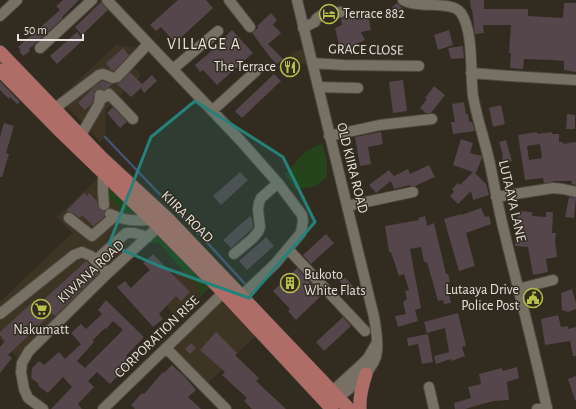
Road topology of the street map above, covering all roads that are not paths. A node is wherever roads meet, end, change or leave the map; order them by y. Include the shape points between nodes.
1 (17, 0) edge
2 (92, 0) edge
3 (107, 0) edge
4 (297, 0) edge
5 (403, 0) edge
6 (227, 3) edge
7 (341, 12) dead end
8 (0, 16) edge
9 (250, 27) dead end
10 (304, 28) junction
11 (218, 31) dead end
12 (148, 44) junction
13 (40, 48) dead end
14 (0, 52) edge
15 (312, 63) junction
16 (419, 66) dead end
17 (0, 70) edge
18 (172, 70) junction
19 (256, 71) dead end
20 (471, 73) junction
21 (576, 80) edge
22 (318, 87) junction
23 (358, 88) dead end
24 (54, 108) junction
25 (212, 111) junction
26 (432, 118) dead end
27 (133, 120) dead end
28 (81, 135) junction
29 (330, 136) junction
30 (103, 172) junction
31 (278, 183) junction
32 (413, 192) dead end
33 (576, 192) edge
34 (496, 197) junction
35 (104, 205) dead end
36 (347, 206) junction
37 (69, 218) dead end
38 (155, 223) junction
39 (148, 237) junction
40 (288, 250) junction
41 (234, 254) dead end
42 (96, 260) junction
43 (108, 273) junction
44 (553, 280) dead end
45 (227, 289) junction
46 (518, 289) junction
47 (241, 296) junction
48 (0, 314) edge
49 (364, 331) dead end
50 (377, 342) junction
51 (166, 348) junction
52 (366, 374) junction
53 (429, 387) dead end
54 (331, 401) edge
55 (544, 408) edge
56 (43, 409) edge
57 (103, 409) edge
58 (226, 409) edge
59 (349, 409) edge
60 (360, 409) edge
61 (434, 409) edge

1 - 8 street
2 - 13 street
3 - 12 street
4 - 10 street, OLD KIIRA ROAD
5 - 20 street, LUTAAYA LANE via 414,4 450,6 460,12 468,32
6 - 9 street
7 - 10 street via 320,16
10 - 15 street, OLD KIIRA ROAD
11 - 18 street
12 - 18 street
12 - 24 street via 117,77 99,75 94,82
14 - 24 main road, KIIRA ROAD
15 - 16 street, GRACE CLOSE
15 - 22 street, OLD KIIRA ROAD
17 - 30 main road, KIIRA ROAD
18 - 25 street
19 - 25 street
20 - 21 street
20 - 34 street, LUTAAYA LANE via 474,98
22 - 23 street
22 - 29 street, OLD KIIRA ROAD
24 - 28 main road, KIIRA ROAD
25 - 31 street
26 - 29 street via 380,125
27 - 28 street via 109,94 100,98
28 - 45 main road, KIIRA ROAD via 168,219
29 - 36 street, OLD KIIRA ROAD
30 - 35 street
30 - 38 main road, KIIRA ROAD
31 - 40 street via 299,210 303,221 301,233
31 - 41 street via 261,198 258,232
32 - 36 street
33 - 34 street via 553,188
34 - 46 street, LUTAAYA LANE
36 - 50 street, OLD KIIRA ROAD via 374,317
37 - 38 street via 92,236 113,215
38 - 39 street, KIWANA ROAD
38 - 45 main road, KIIRA ROAD
39 - 42 street via 126,233
39 - 43 street, KIWANA ROAD
40 - 47 street
40 - 49 street
42 - 43 street
42 - 48 street via 82,252 74,255
43 - 56 street, KIWANA ROAD via 29,351 22,363 21,372 28,398
44 - 46 street
45 - 47 main road, KIIRA ROAD
45 - 51 street, CORPORATION RISE
45 - 54 main road, KIIRA ROAD
46 - 55 street, LUTAAYA LANE
47 - 54 main road, KIIRA ROAD
50 - 52 street, OLD KIIRA ROAD via 376,358
50 - 54 street via 368,358
51 - 57 street, CORPORATION RISE
51 - 58 street
52 - 54 street, OLD KIIRA ROAD
52 - 60 main road via 361,391
53 - 61 street
54 - 59 main road, KIIRA ROAD

